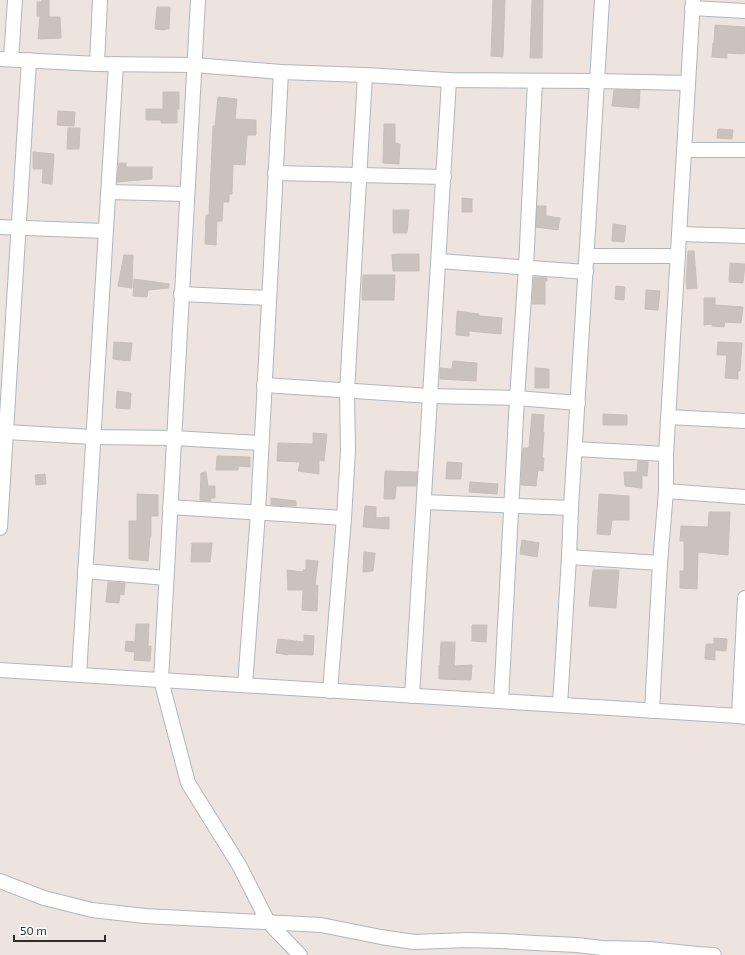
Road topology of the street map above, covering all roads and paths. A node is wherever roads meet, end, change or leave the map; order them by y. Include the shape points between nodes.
1 (15, 0) edge
2 (100, 0) edge
3 (198, 0) edge
4 (602, 0) edge
5 (692, 4) edge
6 (745, 10) edge
7 (5, 59) edge
8 (29, 60) junction
9 (97, 64) junction
10 (116, 64) junction
11 (194, 65) junction
12 (280, 72) junction
13 (365, 75) junction
14 (450, 80) junction
15 (535, 81) junction
16 (597, 81) junction
17 (687, 83) junction
18 (684, 150) junction
19 (745, 150) edge
20 (275, 173) junction
21 (360, 174) junction
22 (444, 177) junction
23 (108, 192) junction
24 (187, 194) junction
25 (0, 227) edge
26 (19, 228) junction
27 (105, 231) junction
28 (679, 234) junction
29 (745, 236) edge
30 (587, 256) junction
31 (678, 256) junction
32 (439, 261) junction
33 (526, 267) junction
34 (586, 272) junction
35 (181, 294) junction
36 (269, 298) junction
37 (264, 385) junction
38 (5, 389) edge
39 (347, 391) junction
40 (430, 396) junction
41 (517, 398) junction
42 (578, 403) junction
43 (668, 417) junction
44 (745, 421) edge
45 (6, 432) junction
46 (93, 437) junction
47 (174, 438) junction
48 (262, 443) junction
49 (575, 449) junction
50 (666, 454) junction
51 (666, 491) junction
52 (745, 497) edge
53 (424, 502) junction
54 (512, 506) junction
55 (170, 507) junction
56 (571, 508) junction
57 (258, 512) junction
58 (344, 518) junction
59 (0, 528) edge
60 (569, 557) junction
61 (660, 563) junction
62 (85, 571) junction
63 (166, 578) junction
64 (745, 598) edge
65 (0, 670) edge
66 (78, 675) junction
67 (160, 680) junction
68 (244, 685) junction
69 (330, 691) junction
70 (412, 696) junction
71 (501, 701) junction
72 (560, 705) junction
73 (652, 711) junction
74 (742, 717) edge
75 (0, 881) edge
76 (268, 922) junction
77 (300, 955) edge
78 (714, 955) edge

1 - 7 street
2 - 9 street
3 - 11 street
4 - 16 street
5 - 6 street
5 - 17 street
7 - 8 street
8 - 9 street
8 - 26 street
9 - 10 street
10 - 11 street
10 - 23 street
11 - 12 street
11 - 24 street
12 - 13 street
12 - 20 street
13 - 14 street
13 - 21 street
14 - 15 street
14 - 22 street
15 - 16 street
15 - 33 street
16 - 17 street
16 - 30 street
17 - 18 street
18 - 19 street
18 - 28 street
20 - 21 street
20 - 36 street
21 - 22 street
21 - 39 street
22 - 32 street
23 - 24 street
23 - 27 street
24 - 35 street
25 - 26 street
26 - 27 street
26 - 38 street
27 - 46 street
28 - 29 street
28 - 31 street
30 - 31 street
30 - 34 street
31 - 43 street
32 - 33 street
32 - 40 street
33 - 34 street
33 - 41 street
34 - 42 street
35 - 36 street
35 - 47 street
36 - 37 street
37 - 39 street
37 - 48 street
38 - 45 street
39 - 40 street
39 - 58 street via 348,451
40 - 41 street
40 - 53 street
41 - 42 street
41 - 54 street
42 - 49 street
43 - 44 street
43 - 50 street
45 - 46 street
45 - 59 street
46 - 47 street
46 - 62 street
47 - 48 street
47 - 55 street
48 - 57 street
49 - 50 street
49 - 56 street
50 - 51 street
51 - 52 street
51 - 61 street
53 - 54 street
53 - 70 street
54 - 56 street
54 - 71 street
55 - 57 street
55 - 63 street
56 - 60 street
57 - 58 street
57 - 68 street
58 - 69 street
60 - 61 street
60 - 72 street
61 - 73 street
62 - 63 street
62 - 66 street
63 - 67 street
64 - 74 street
65 - 66 street
66 - 67 street
67 - 68 street
67 - 76 street via 188,783 239,864
68 - 69 street
69 - 70 street
70 - 71 street
71 - 72 street
72 - 73 street
73 - 74 street
75 - 76 street via 44,898 92,910 145,916
76 - 77 street
76 - 78 street via 321,925 414,942 502,941

